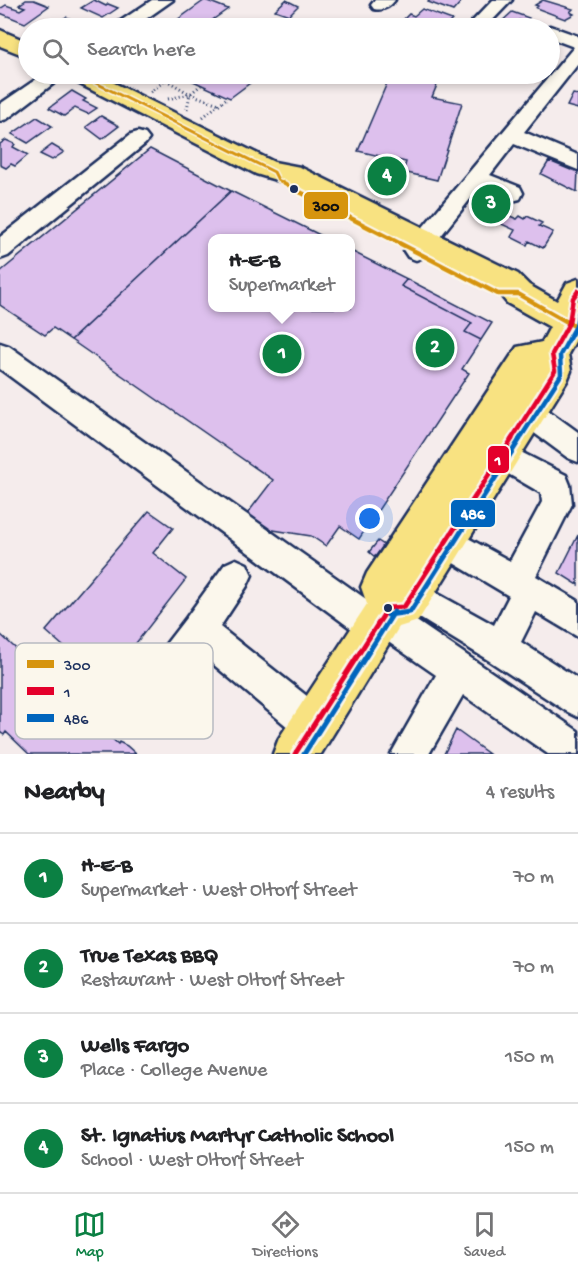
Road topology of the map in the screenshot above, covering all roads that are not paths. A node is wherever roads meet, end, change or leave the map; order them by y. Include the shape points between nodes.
1 (164, 0) edge
2 (503, 0) edge
3 (137, 18) edge
4 (485, 18) edge
5 (560, 36) edge
6 (0, 37) edge
7 (578, 43) edge
8 (18, 45) edge
9 (578, 52) edge
10 (560, 74) edge
11 (42, 84) edge
12 (98, 84) edge
13 (552, 84) edge
14 (0, 114) edge
15 (511, 135) junction
16 (138, 139) dead end
17 (578, 163) edge
18 (476, 178) junction
19 (512, 193) dead end
20 (420, 245) junction
21 (0, 250) edge
22 (578, 291) edge
23 (575, 323) edge
24 (0, 354) edge
25 (552, 354) junction
26 (528, 412) junction
27 (578, 449) edge
28 (501, 455) junction
29 (446, 541) junction
30 (236, 575) dead end
31 (523, 586) junction
32 (389, 612) junction
33 (578, 620) edge
34 (198, 630) junction
35 (188, 643) edge
36 (211, 643) edge
37 (213, 645) edge
38 (501, 648) junction
39 (459, 669) junction
40 (578, 699) edge
41 (304, 739) edge
42 (578, 753) edge
43 (409, 754) edge

1 - 3 street
2 - 4 street
5 - 7 street
6 - 8 main road
9 - 10 street
11 - 14 street
12 - 20 main road via 274,172 291,174
13 - 15 street
15 - 17 street
15 - 18 street
16 - 21 street
18 - 19 street
18 - 20 street
20 - 23 main road via 507,282 518,294
22 - 23 main road via 573,298
23 - 25 main road
24 - 32 street
25 - 26 main road via 555,371
25 - 32 main road via 528,357 381,587
26 - 27 street
26 - 28 main road
28 - 29 main road
28 - 31 street via 555,485 557,495 557,504
29 - 31 street
29 - 32 main road
30 - 34 street
31 - 33 street
31 - 38 street
32 - 38 street
32 - 39 street
32 - 41 main road
34 - 35 street
34 - 36 street
37 - 41 street
38 - 40 street
39 - 42 street
39 - 43 street

